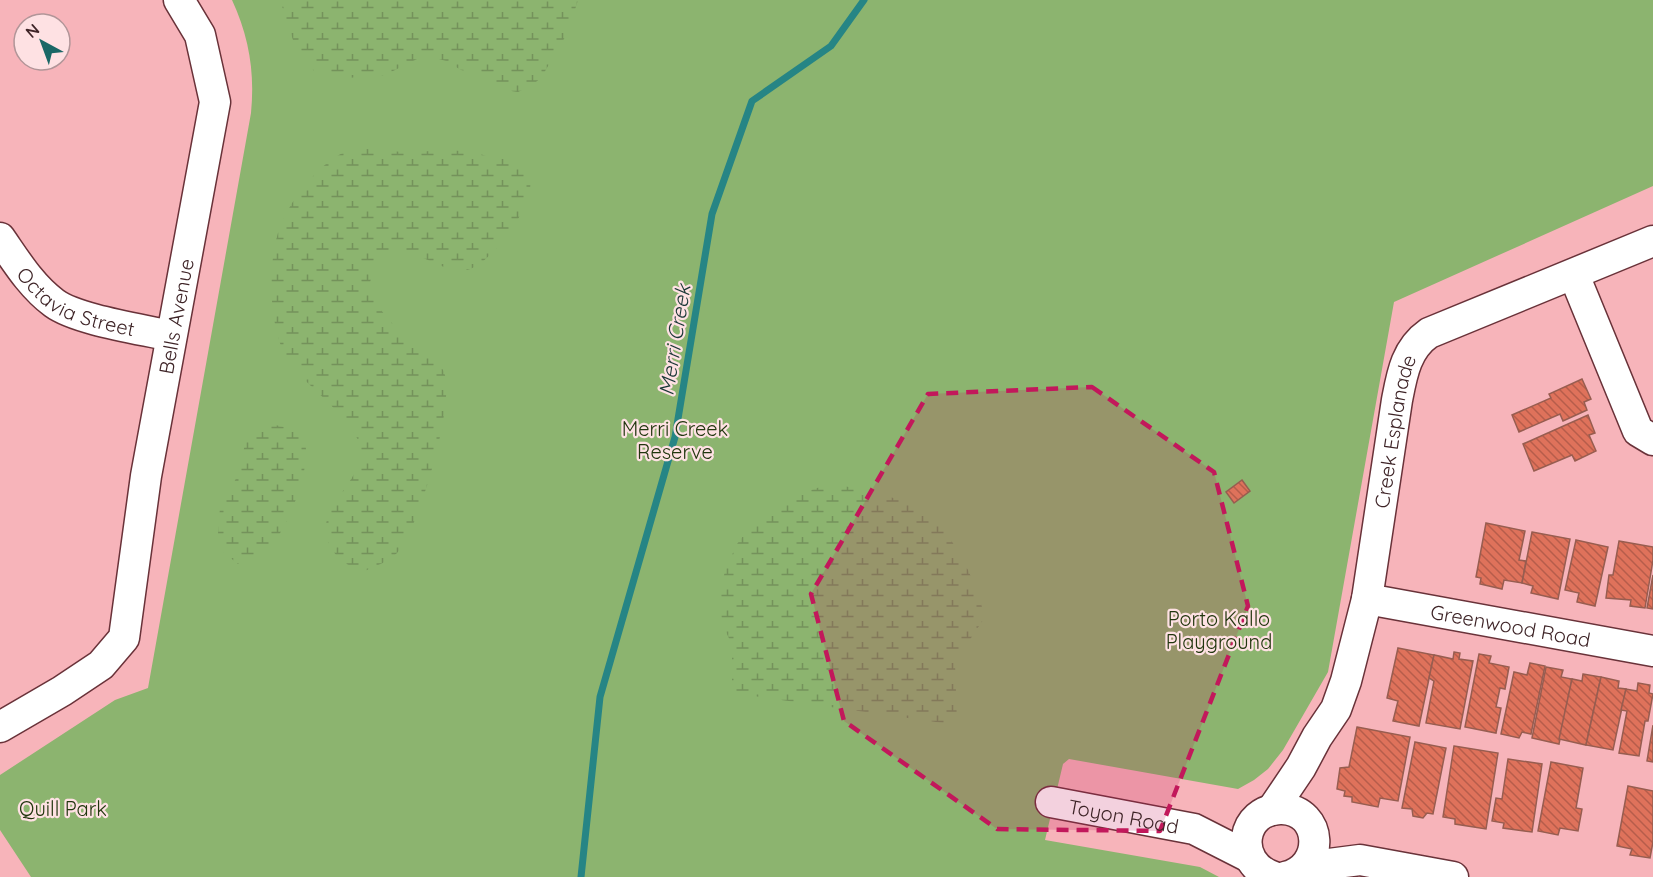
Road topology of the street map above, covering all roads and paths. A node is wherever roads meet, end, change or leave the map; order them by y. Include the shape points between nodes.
1 (179, 0) edge
2 (0, 238) edge
3 (1653, 241) edge
4 (1574, 274) junction
5 (171, 336) junction
6 (1653, 440) edge
7 (1367, 600) junction
8 (1653, 651) edge
9 (2, 720) edge
10 (1301, 767) junction
11 (1051, 802) dead end
12 (1264, 815) junction
13 (1310, 826) junction
14 (1194, 829) junction
15 (1360, 860) junction
16 (1277, 872) edge
17 (1453, 877) edge

1 - 5 street, Bells Avenue via 200,35 215,102
2 - 5 street, Octavia Street via 24,273 55,304 86,317
3 - 4 street, Creek Esplanade
4 - 6 street via 1638,431
4 - 7 street, Creek Esplanade via 1418,340 1403,368 1396,400
5 - 9 street, Bells Avenue via 146,476 124,638 101,665 62,691
7 - 8 street, Greenwood Road
7 - 10 street, Creek Esplanade via 1336,708
10 - 12 street, Creek Esplanade
10 - 13 street
11 - 14 street, Toyon Road
12 - 13 street via 1292,811
12 - 14 street, Toyon Road
12 - 16 street via 1247,837 1246,847
13 - 15 street
13 - 16 street via 1314,849
14 - 16 street, Toyon Road
15 - 16 street
15 - 17 street

